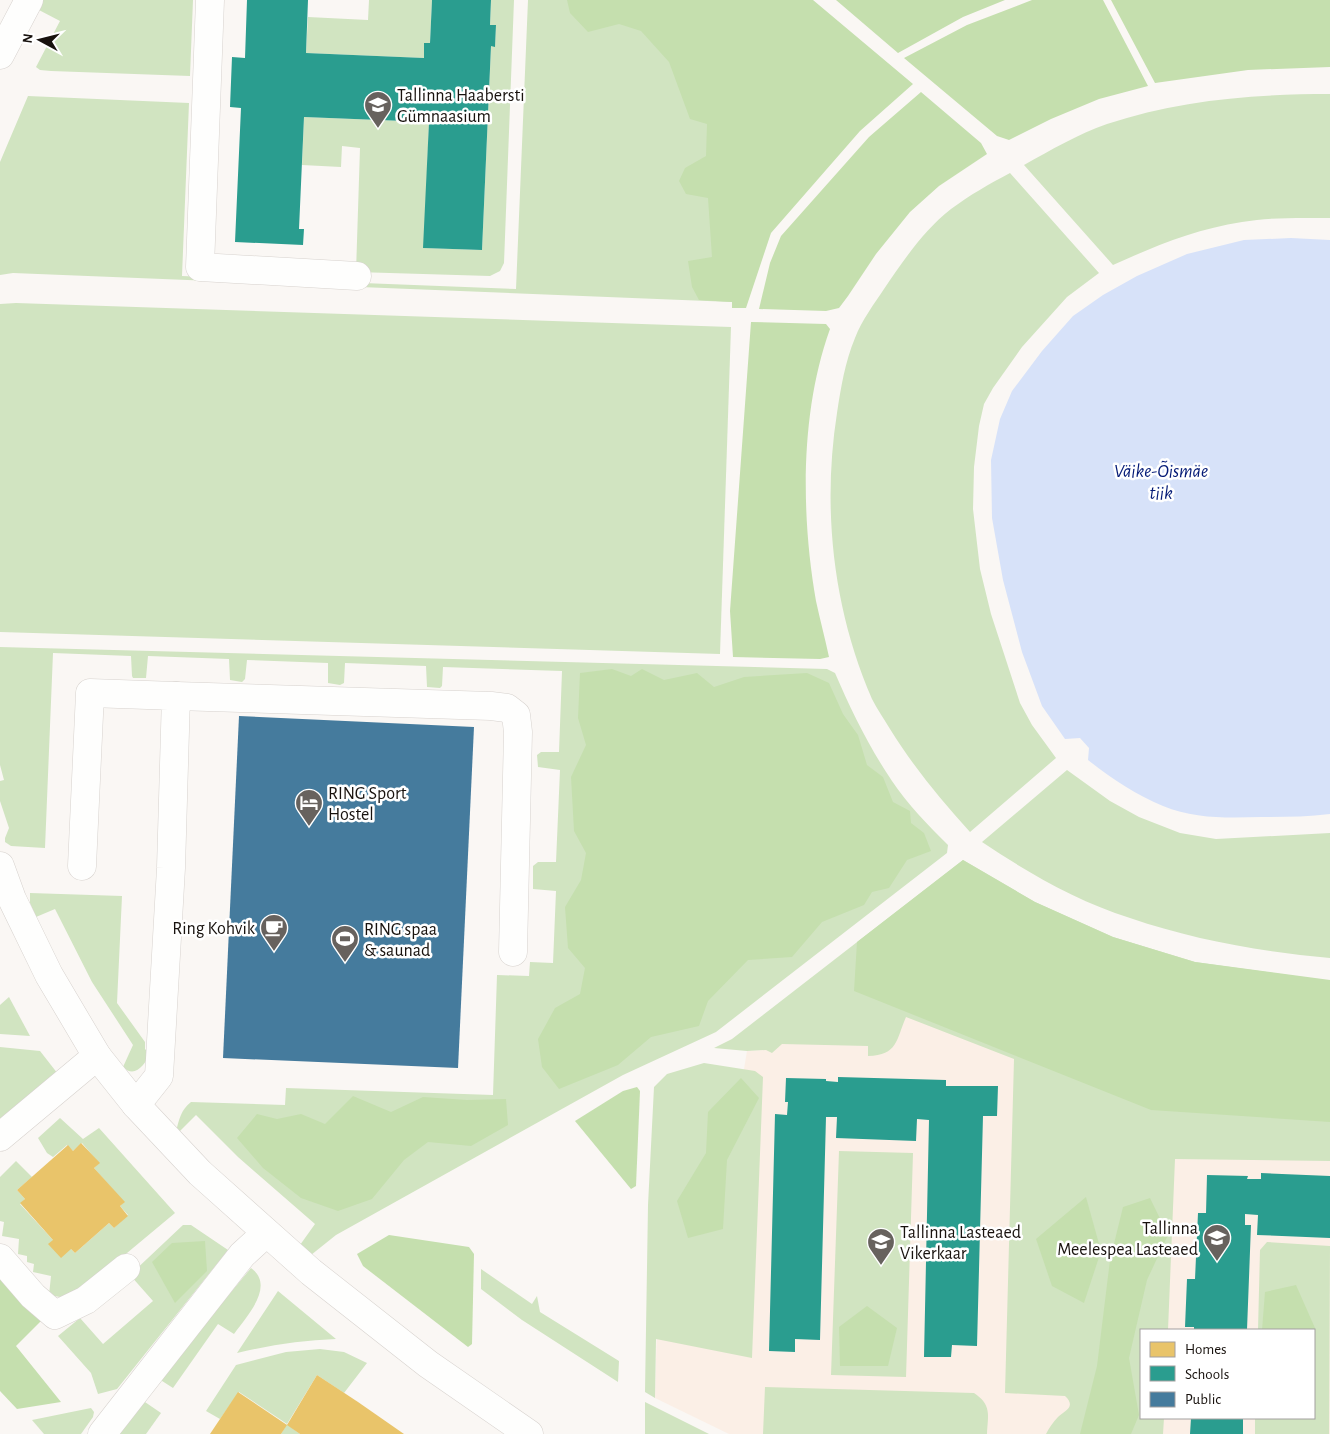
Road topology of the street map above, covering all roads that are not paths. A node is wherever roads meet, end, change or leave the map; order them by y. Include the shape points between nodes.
1 (29, 0) edge
2 (210, 0) edge
3 (0, 55) edge
4 (357, 276) dead end
5 (176, 696) junction
6 (0, 866) edge
7 (82, 866) dead end
8 (513, 952) dead end
9 (97, 1056) junction
10 (136, 1105) junction
11 (0, 1137) edge
12 (266, 1233) junction
13 (0, 1258) edge
14 (126, 1268) dead end
15 (102, 1434) edge
16 (529, 1434) edge

1 - 3 street
2 - 4 street via 200,267
5 - 7 street via 90,693
5 - 8 street via 507,708 516,715 518,732
5 - 10 street via 171,868 159,1076
6 - 9 street via 48,975
9 - 10 street
9 - 11 street
10 - 12 street via 200,1173
12 - 15 street via 242,1254
12 - 16 street via 428,1364
13 - 14 street via 33,1296 55,1315 86,1300

